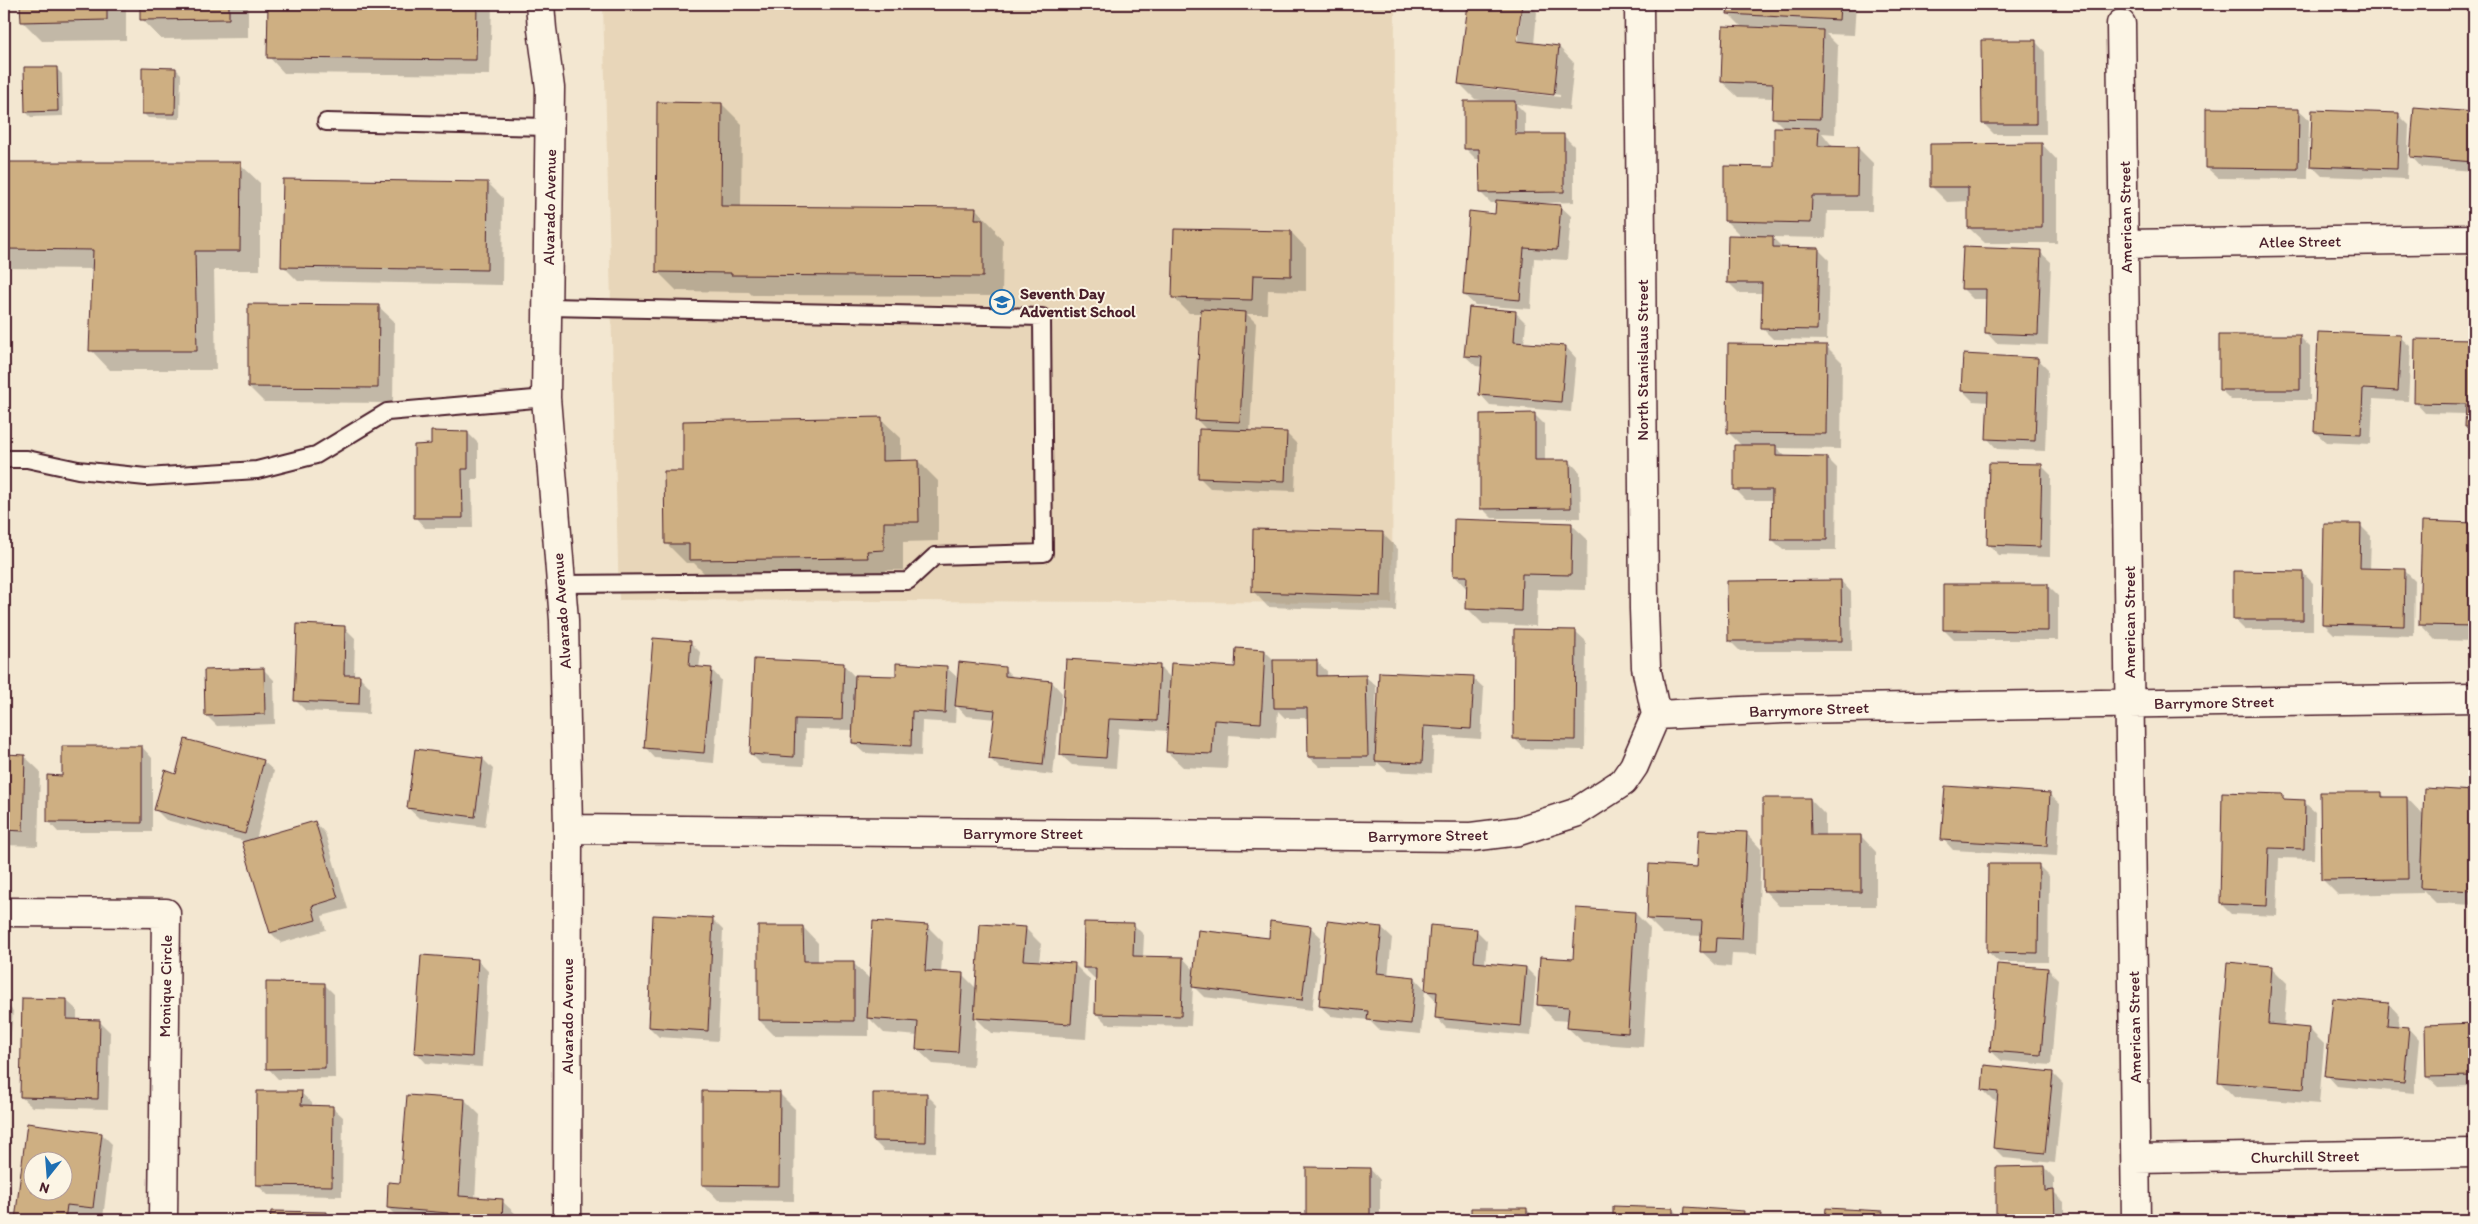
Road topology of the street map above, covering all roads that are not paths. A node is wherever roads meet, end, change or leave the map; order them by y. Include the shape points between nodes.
1 (540, 4) edge
2 (1639, 4) edge
3 (2121, 24) dead end
4 (326, 122) dead end
5 (550, 127) junction
6 (2474, 239) edge
7 (2125, 244) junction
8 (548, 307) junction
9 (546, 398) junction
10 (4, 459) edge
11 (560, 584) junction
12 (2474, 698) edge
13 (2129, 703) junction
14 (1656, 715) junction
15 (568, 829) junction
16 (4, 912) edge
17 (2474, 1153) edge
18 (2136, 1158) junction
19 (163, 1220) edge
20 (567, 1220) edge
21 (2136, 1220) edge

1 - 5 street, Alvarado Avenue via 550,88
2 - 14 street, North Stanislaus Street via 1644,609 1646,667
3 - 7 street, American Street
4 - 5 lane
5 - 8 street, Alvarado Avenue
6 - 7 street, Atlee Street
7 - 13 street, American Street
8 - 9 street, Alvarado Avenue
8 - 11 lane via 1042,317 1044,553 935,556 908,581
9 - 10 lane via 387,412 316,455 257,470 146,477 78,470 28,459
9 - 11 street, Alvarado Avenue
11 - 15 street, Alvarado Avenue via 564,620
12 - 13 street, Barrymore Street
13 - 14 street, Barrymore Street via 1784,709
13 - 18 street, American Street
14 - 15 street, Barrymore Street via 1634,766 1623,782 1575,813 1519,831 1471,837
15 - 20 street, Alvarado Avenue
16 - 19 street, Monique Circle via 166,913
17 - 18 street, Churchill Street
18 - 21 street, American Street

